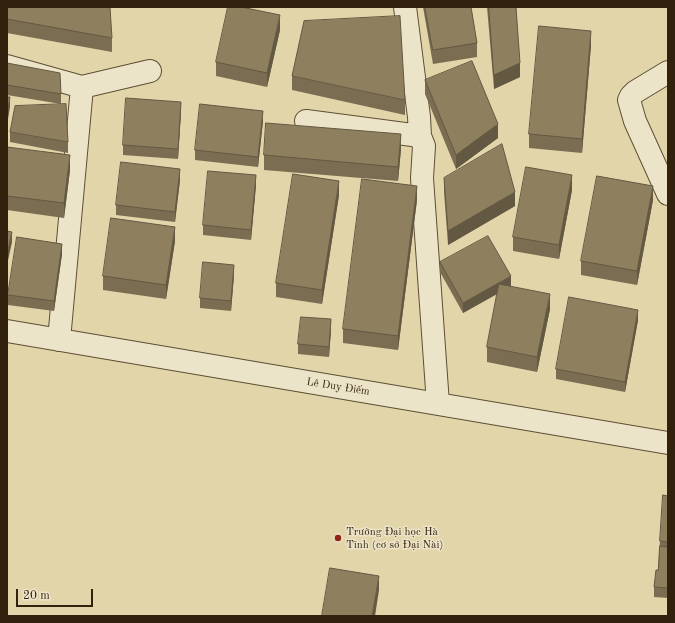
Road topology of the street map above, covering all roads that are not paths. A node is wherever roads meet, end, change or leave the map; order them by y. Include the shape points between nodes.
1 (404, 7) edge
2 (7, 66) edge
3 (150, 70) dead end
4 (668, 72) edge
5 (82, 87) junction
6 (306, 122) dead end
7 (420, 136) junction
8 (668, 194) edge
9 (7, 331) edge
10 (59, 340) junction
11 (438, 404) junction
12 (668, 443) edge

1 - 7 street
2 - 5 street
3 - 5 street
4 - 8 street via 635,92 629,100 635,121
5 - 10 street
6 - 7 street
7 - 11 street via 424,146 422,178
9 - 10 street, Lê Duy Điếm
10 - 11 street, Lê Duy Điếm
11 - 12 street, Lê Duy Điếm

